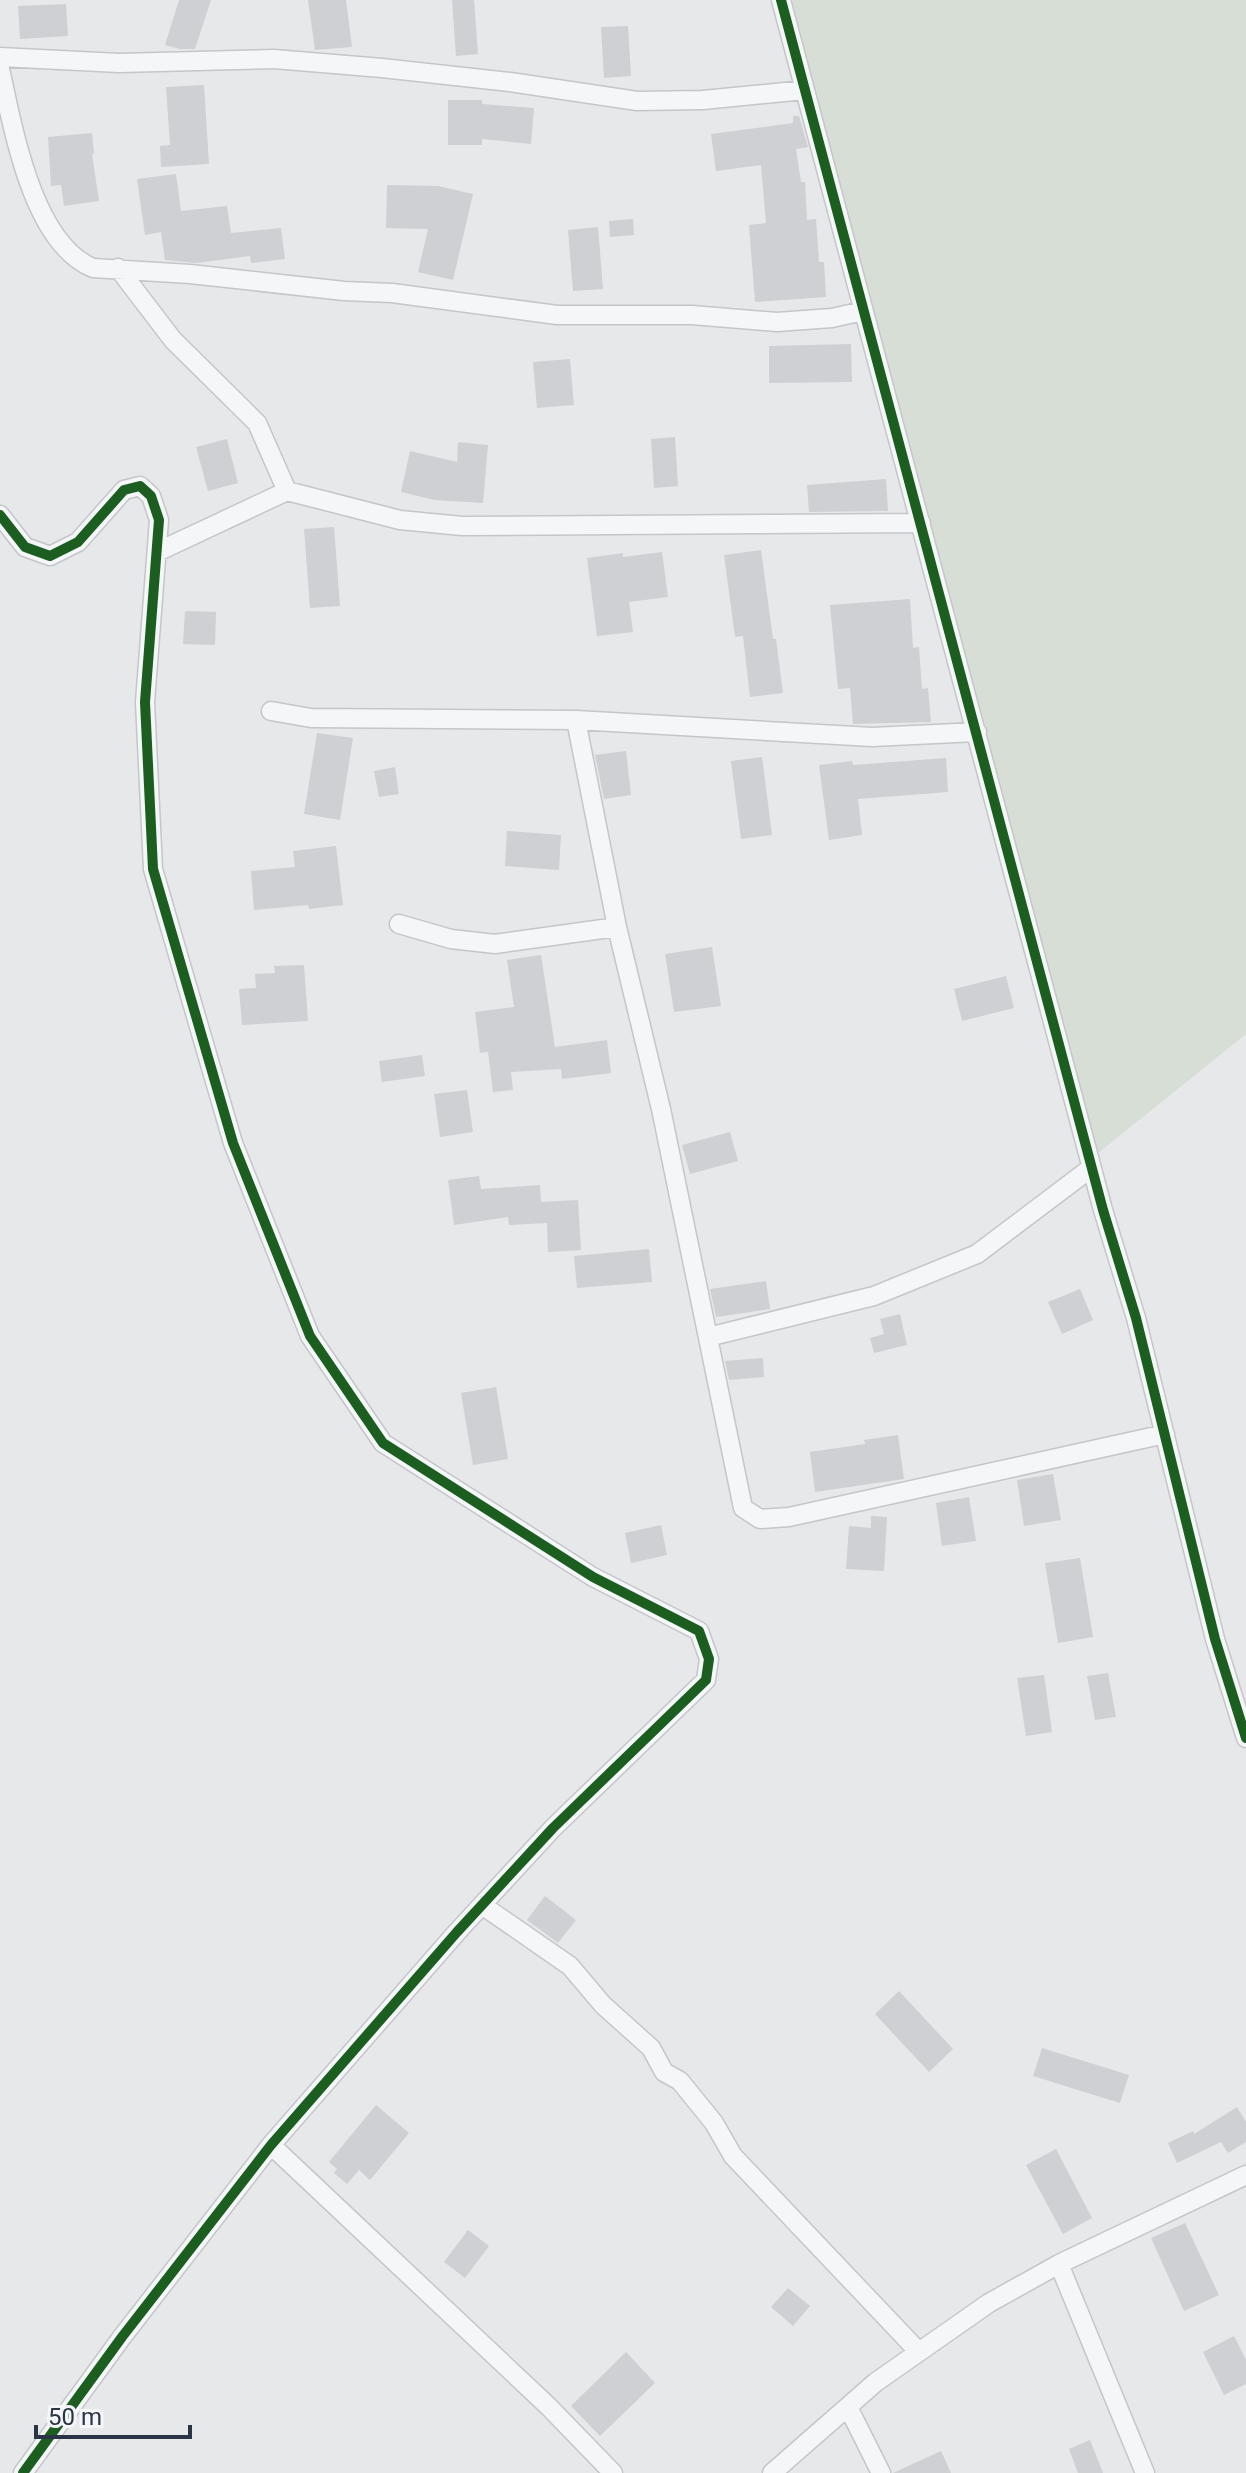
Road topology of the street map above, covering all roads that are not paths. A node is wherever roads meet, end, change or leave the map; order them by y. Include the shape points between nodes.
1 (781, 0) edge
2 (0, 57) edge
3 (0, 69) edge
4 (805, 90) junction
5 (117, 275) junction
6 (863, 311) junction
7 (287, 491) junction
8 (0, 515) edge
9 (921, 523) junction
10 (157, 552) junction
11 (271, 711) dead end
12 (576, 720) junction
13 (977, 732) junction
14 (399, 924) dead end
15 (617, 927) junction
16 (1091, 1168) junction
17 (708, 1337) junction
18 (1165, 1434) junction
19 (1246, 1738) edge
20 (482, 1905) junction
21 (271, 2145) junction
22 (1246, 2175) edge
23 (1059, 2264) junction
24 (919, 2352) junction
25 (848, 2407) junction
26 (23, 2473) edge
27 (613, 2473) edge
28 (772, 2473) edge
29 (881, 2473) edge
30 (1145, 2473) edge

1 - 4 street
2 - 4 street via 119,63 274,59 510,82 637,101
3 - 5 street via 36,202 78,262
4 - 6 street
5 - 6 street via 392,293 557,315 796,322
5 - 7 street via 257,423
6 - 9 street
7 - 9 street via 400,520 462,526
7 - 10 street
8 - 10 street via 25,547 50,556 78,542 124,490 140,486 151,496 159,520
9 - 13 street
10 - 20 street via 145,702 153,869 233,1143 310,1336 383,1443 593,1577 699,1631 709,1659 706,1680 553,1828
11 - 12 street via 311,718
12 - 13 street via 872,737
12 - 15 street
13 - 16 street
14 - 15 street via 451,939 495,944
15 - 17 street
16 - 17 street via 977,1254 874,1296
16 - 18 street
17 - 18 street via 743,1508 760,1519
18 - 19 street via 1215,1639
20 - 21 street
20 - 24 street via 570,1966 651,2048 664,2072 680,2081 714,2123 733,2156
21 - 26 street
21 - 27 street
22 - 23 street
23 - 24 street via 989,2303
23 - 30 street
24 - 25 street
25 - 28 street
25 - 29 street

